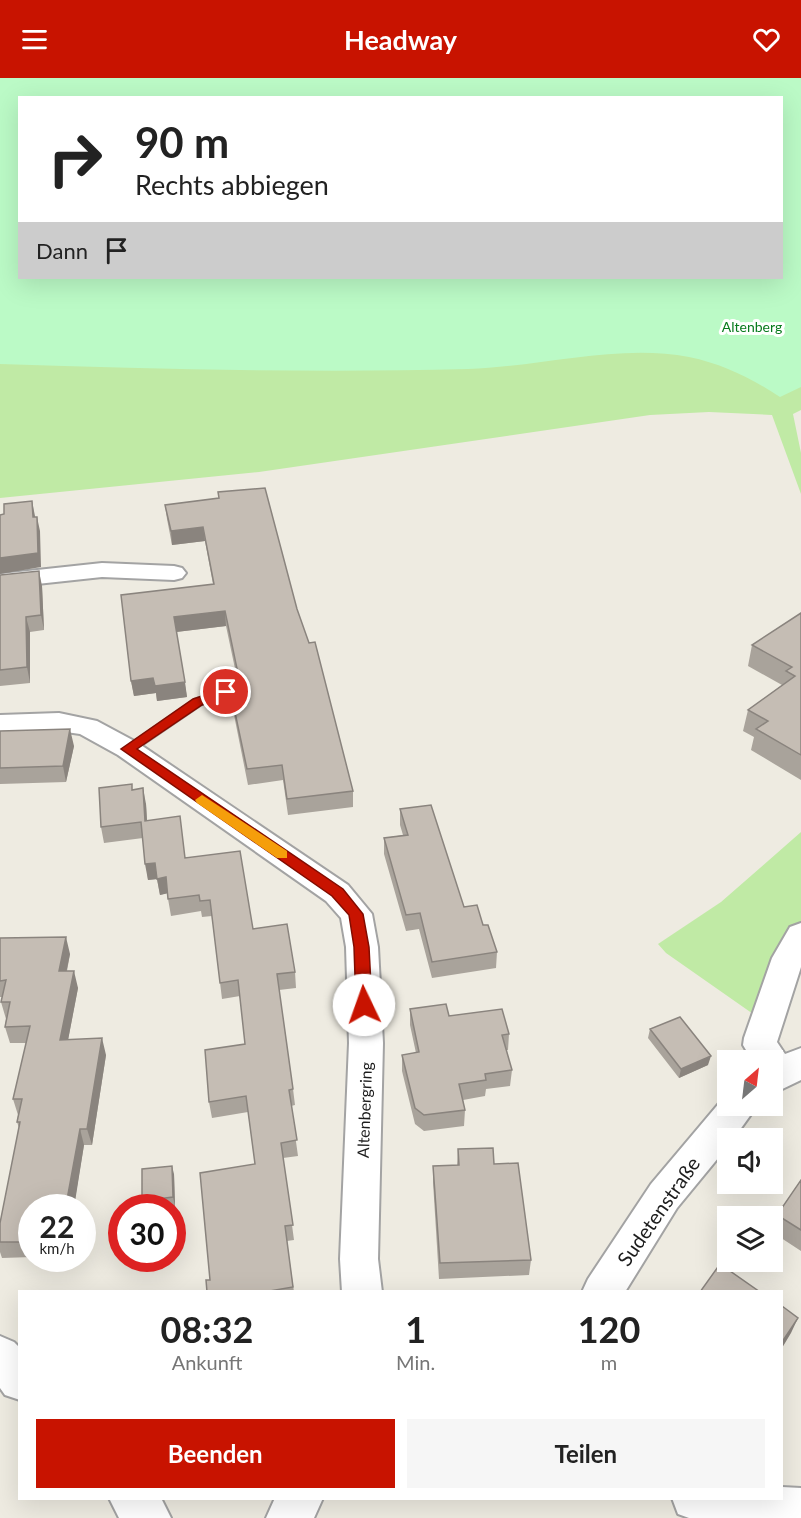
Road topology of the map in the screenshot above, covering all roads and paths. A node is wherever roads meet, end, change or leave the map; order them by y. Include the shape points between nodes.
1 (174, 573) dead end
2 (0, 581) edge
3 (226, 692) dead end
4 (0, 724) edge
5 (128, 749) junction
6 (801, 935) edge
7 (764, 1050) edge
8 (731, 1116) edge
9 (362, 1290) edge
10 (603, 1290) edge
11 (0, 1356) edge
12 (18, 1378) edge
13 (133, 1500) edge
14 (300, 1500) edge
15 (714, 1508) edge
16 (801, 1510) edge
17 (149, 1518) edge
18 (288, 1518) edge

1 - 2 street via 102,570
3 - 5 lane via 198,702
4 - 5 street, Altenbergring via 59,722 87,727
5 - 9 street, Altenbergring via 338,893 356,914 362,947 366,1043 359,1259
6 - 7 street via 788,958 761,1038
8 - 10 street, Sudetenstraße via 664,1196
11 - 12 street
13 - 17 street
14 - 18 street
15 - 16 street

